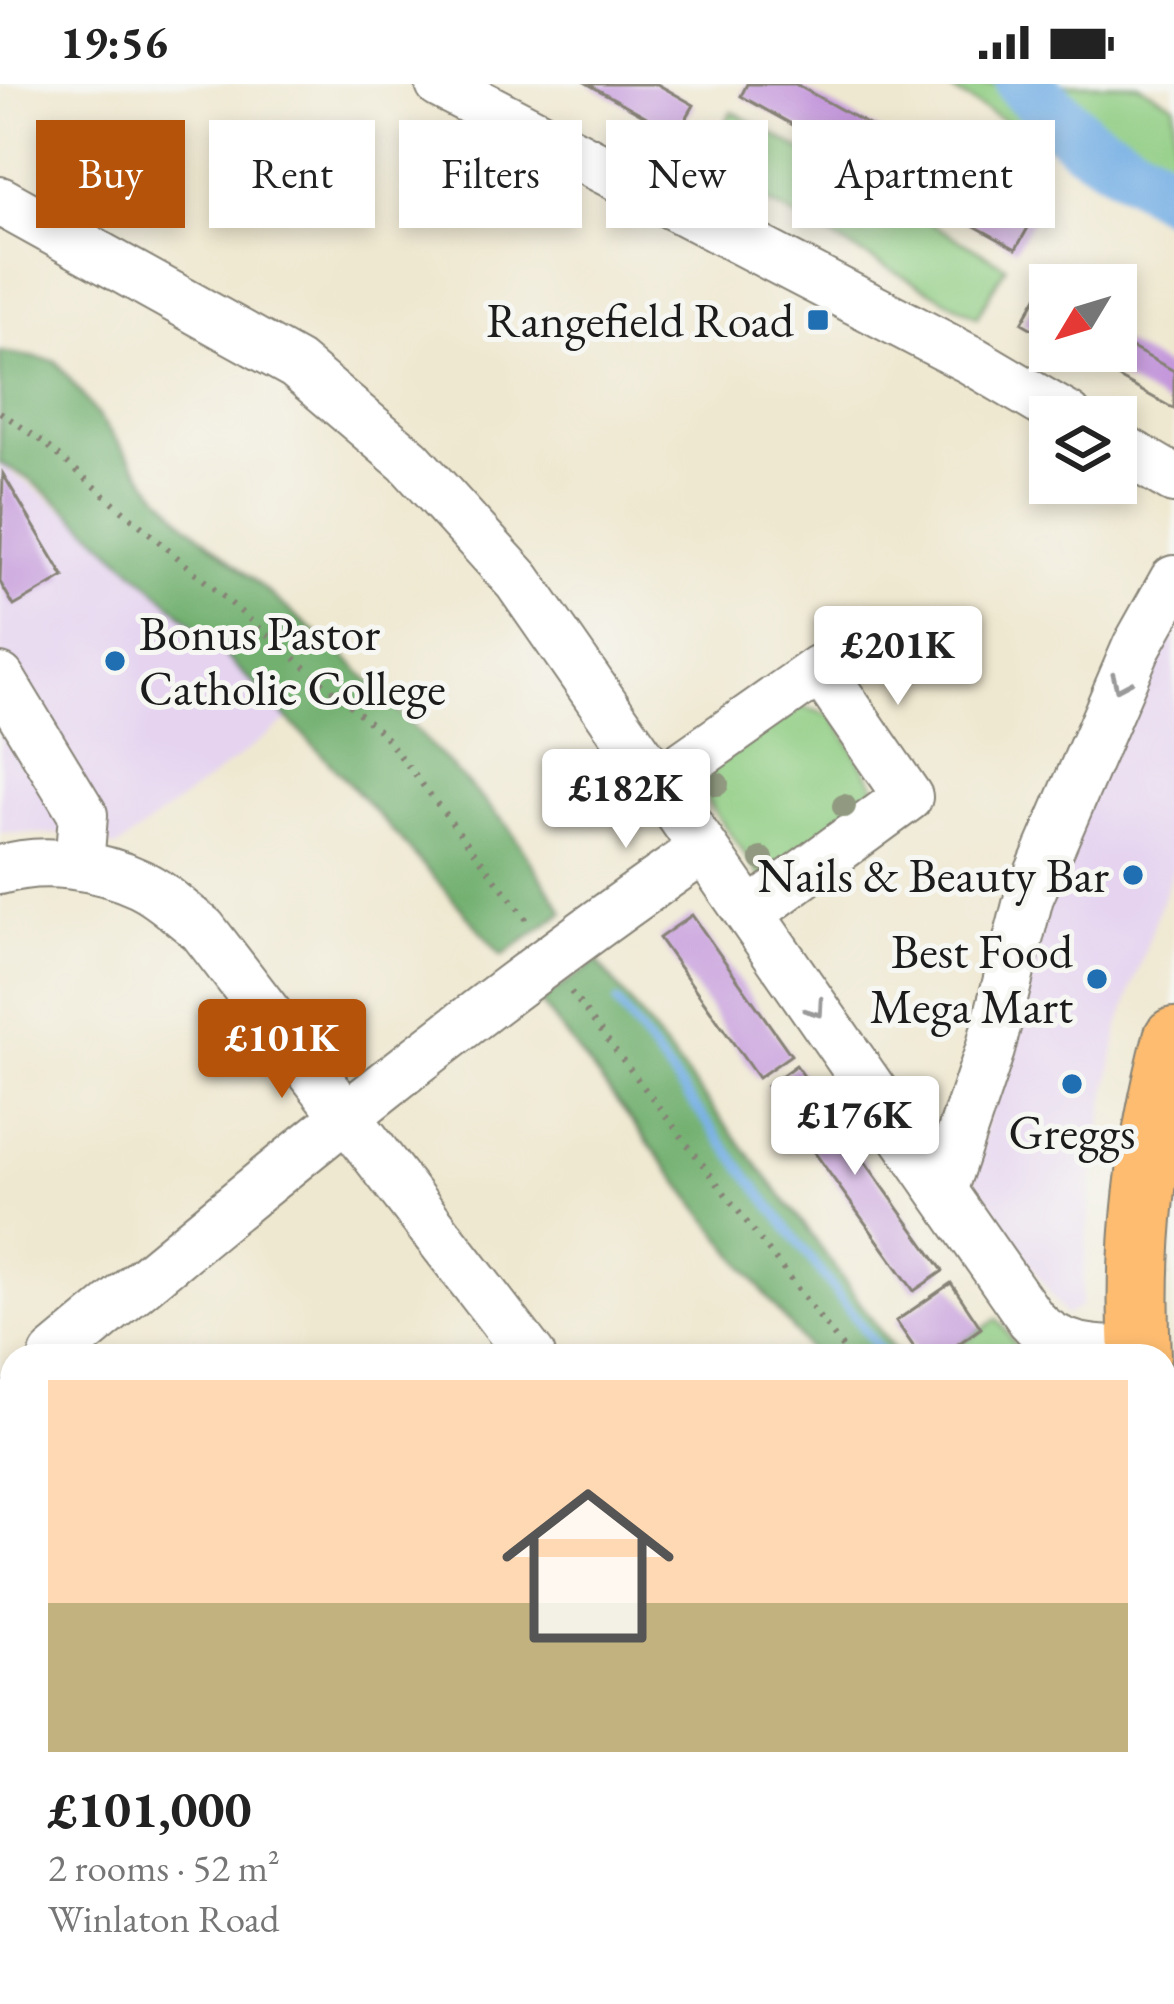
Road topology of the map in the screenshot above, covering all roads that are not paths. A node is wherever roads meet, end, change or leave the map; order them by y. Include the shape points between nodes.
1 (440, 84) edge
2 (0, 201) edge
3 (1032, 396) edge
4 (1137, 457) edge
5 (1174, 479) edge
6 (1174, 580) edge
7 (0, 677) edge
8 (658, 784) junction
9 (704, 849) junction
10 (79, 866) junction
11 (0, 870) edge
12 (750, 913) junction
13 (1174, 1038) edge
14 (346, 1115) junction
15 (942, 1191) junction
16 (69, 1344) edge
17 (522, 1344) edge
18 (1069, 1344) edge
19 (1139, 1344) edge

1 - 3 street
2 - 8 street via 296,365 409,461 518,581
4 - 5 street
6 -> 15 street via 1029,897 990,1050
7 - 10 street via 83,815
8 - 9 street
8 - 12 street via 820,669 908,797
9 - 12 street
9 - 14 street
10 - 11 street
10 - 14 street via 142,885 202,929
12 -> 15 street
13 - 19 main road via 1138,1221
14 - 16 street
14 - 17 street
15 - 18 street via 1045,1335

